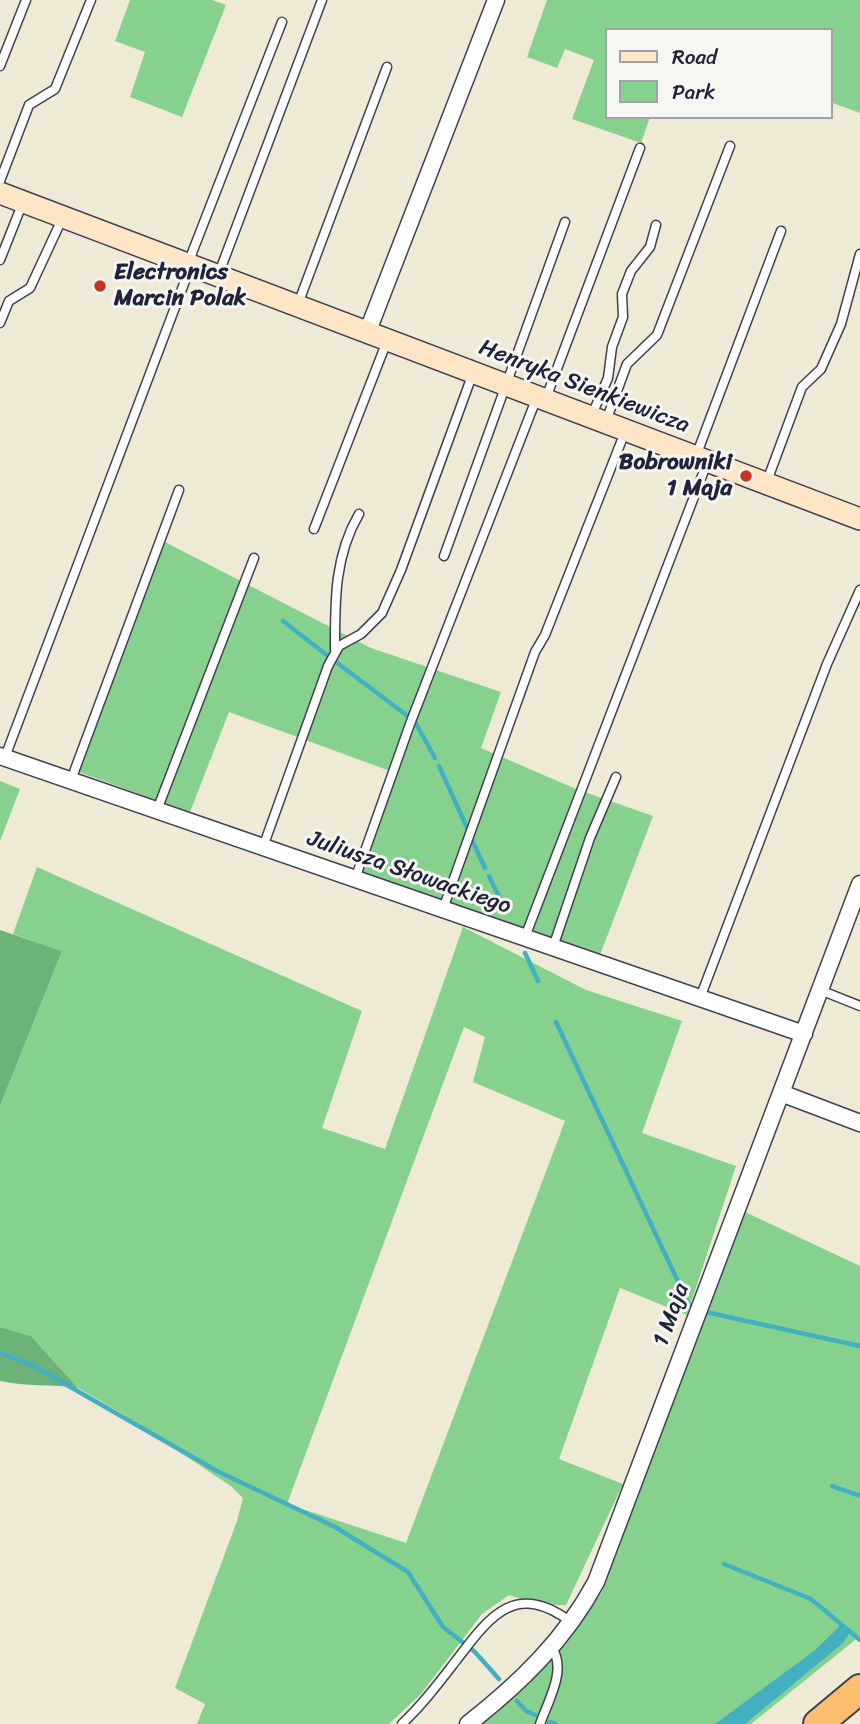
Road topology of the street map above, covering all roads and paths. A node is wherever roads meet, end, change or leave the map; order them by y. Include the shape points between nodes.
1 (26, 0) edge
2 (92, 0) edge
3 (322, 0) edge
4 (496, 0) edge
5 (282, 22) dead end
6 (0, 66) edge
7 (387, 67) dead end
8 (730, 146) dead end
9 (640, 148) dead end
10 (0, 181) edge
11 (0, 193) edge
12 (23, 202) junction
13 (63, 217) junction
14 (565, 222) dead end
15 (656, 225) dead end
16 (780, 230) dead end
17 (860, 254) edge
18 (0, 260) edge
19 (189, 265) junction
20 (218, 276) junction
21 (0, 300) edge
22 (297, 306) junction
23 (5, 310) junction
24 (0, 323) edge
25 (377, 337) junction
26 (473, 373) junction
27 (508, 386) junction
28 (541, 399) junction
29 (598, 420) junction
30 (625, 431) junction
31 (702, 459) junction
32 (766, 484) junction
33 (179, 490) dead end
34 (359, 514) dead end
35 (860, 519) edge
36 (314, 529) dead end
37 (443, 556) dead end
38 (254, 558) dead end
39 (860, 590) edge
40 (335, 653) junction
41 (2, 757) edge
42 (616, 777) dead end
43 (71, 780) junction
44 (157, 810) junction
45 (262, 847) junction
46 (355, 878) junction
47 (860, 884) edge
48 (857, 901) edge
49 (443, 909) junction
50 (525, 937) junction
51 (553, 947) junction
52 (820, 990) junction
53 (700, 998) junction
54 (860, 1006) edge
55 (804, 1034) junction
56 (781, 1093) junction
57 (860, 1123) edge
58 (572, 1623) junction
59 (552, 1648) junction
60 (860, 1689) edge
61 (402, 1724) edge
62 (468, 1724) edge
63 (540, 1724) edge
64 (818, 1724) edge

1 - 6 lane
2 - 10 lane via 55,89 29,105
3 - 20 lane
4 - 25 street
5 - 19 lane
7 - 22 lane
8 - 29 lane via 657,335 627,364
9 - 28 lane
11 - 12 street, Henryka Sienkiewicza
12 - 13 street, Henryka Sienkiewicza
12 - 18 lane
13 - 19 street, Henryka Sienkiewicza
13 - 23 lane via 30,288 9,301
14 - 27 lane
15 - 29 lane via 650,247 631,271 622,294 623,317 612,347
16 - 31 lane
17 - 32 lane via 841,324 821,369 802,387
19 - 20 street, Henryka Sienkiewicza
19 - 41 lane
20 - 22 street, Henryka Sienkiewicza
21 - 23 lane
22 - 25 street, Henryka Sienkiewicza
23 - 24 lane
25 - 26 street, Henryka Sienkiewicza
25 - 36 lane
26 - 27 street, Henryka Sienkiewicza
26 - 40 lane via 382,613
27 - 28 street, Henryka Sienkiewicza
27 - 37 lane
28 - 29 street, Henryka Sienkiewicza
28 - 46 lane via 410,724
29 - 30 street, Henryka Sienkiewicza
30 - 31 street, Henryka Sienkiewicza
30 - 49 lane via 535,652
31 - 32 street, Henryka Sienkiewicza
31 - 50 lane
32 - 35 street, Henryka Sienkiewicza
33 - 43 lane
34 - 40 lane via 337,567
38 - 44 lane
39 - 53 lane via 827,664
40 - 45 lane
41 - 43 street, Juliusza Słowackiego
42 - 51 lane
43 - 44 street, Juliusza Słowackiego
44 - 45 street, Juliusza Słowackiego
45 - 46 street, Juliusza Słowackiego
46 - 49 street, Juliusza Słowackiego
47 - 48 street, 1 Maja
48 - 52 street, 1 Maja
49 - 50 street, Juliusza Słowackiego
50 - 51 street, Juliusza Słowackiego
51 - 53 street, Juliusza Słowackiego
52 - 54 lane
52 - 55 street, 1 Maja
53 - 55 street, Juliusza Słowackiego
55 - 56 street, 1 Maja
56 - 57 street
56 - 58 street, 1 Maja via 600,1570
58 - 59 street, 1 Maja
58 - 61 lane via 556,1611 523,1602 502,1608 481,1626
59 - 62 street, 1 Maja
59 - 63 lane via 558,1670
60 - 64 highway

